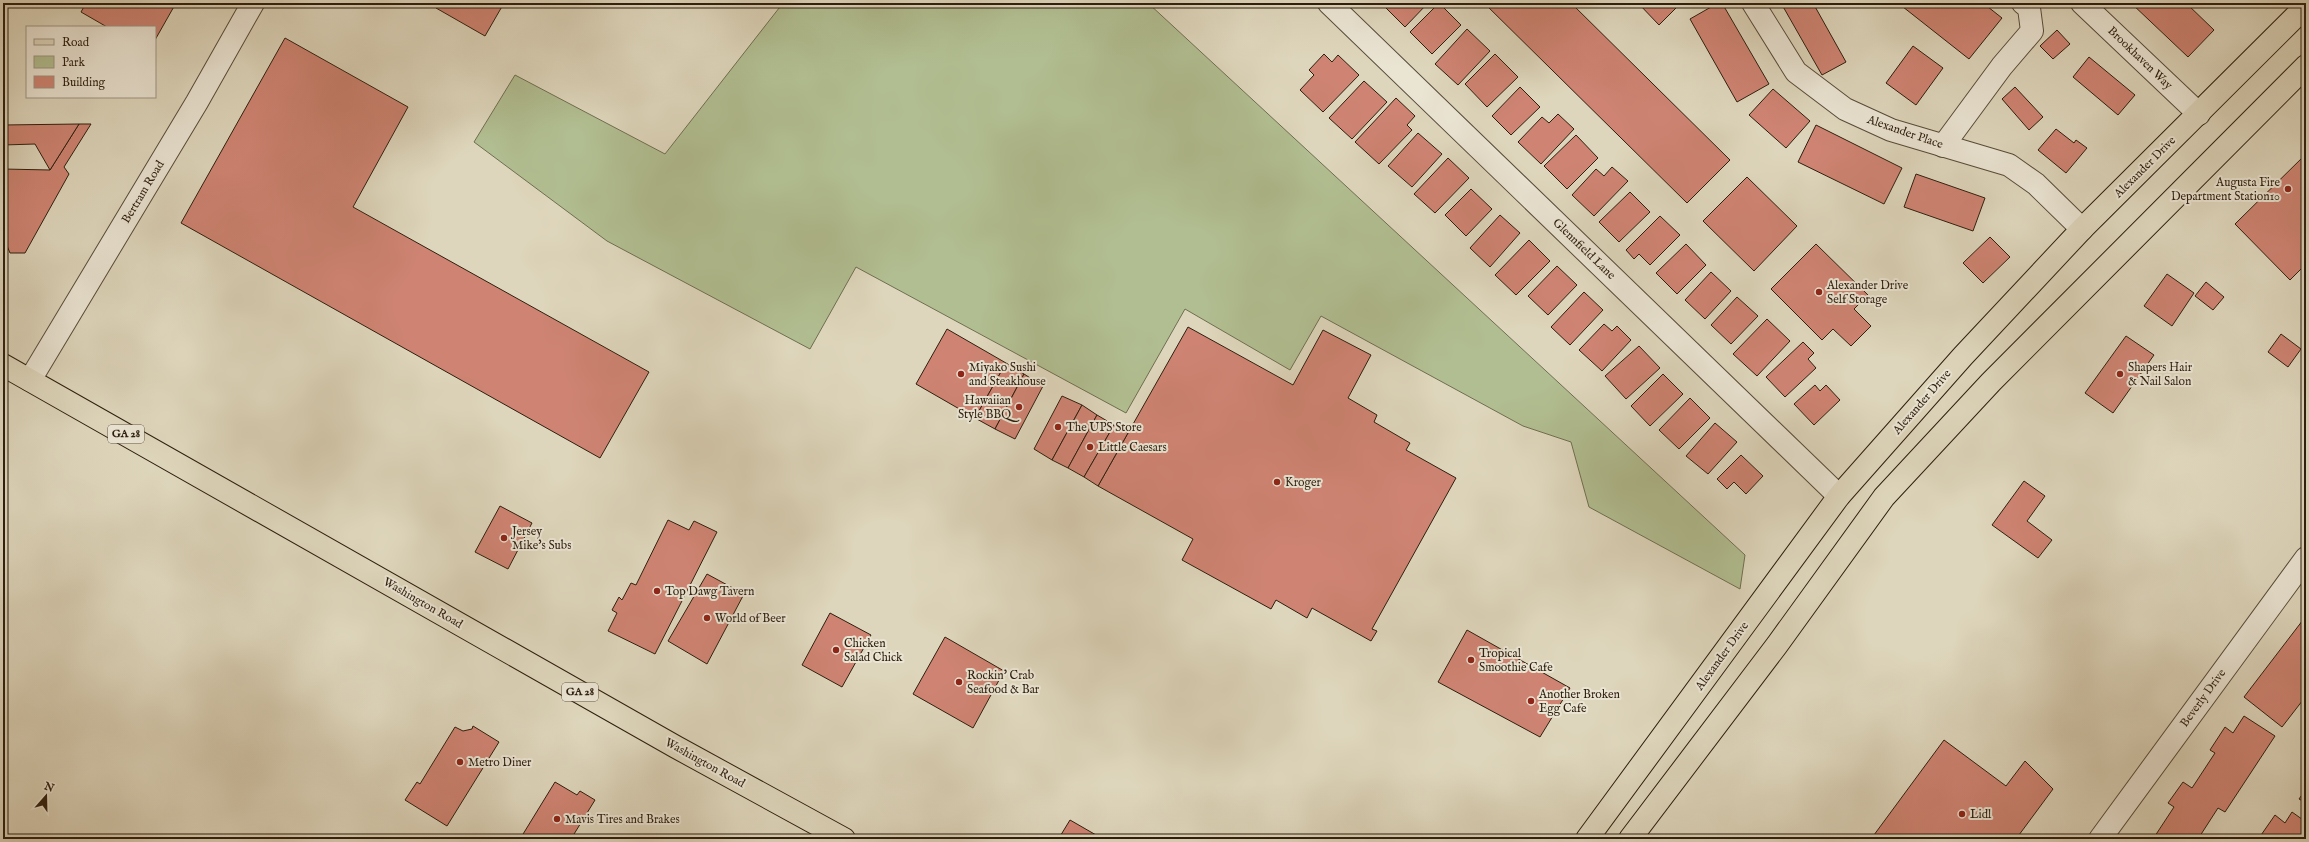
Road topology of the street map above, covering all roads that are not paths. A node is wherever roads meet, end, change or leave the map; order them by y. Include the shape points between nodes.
1 (253, 3) edge
2 (1329, 3) edge
3 (1753, 3) edge
4 (2023, 3) edge
5 (2082, 3) edge
6 (2306, 6) edge
7 (2306, 66) edge
8 (2198, 114) junction
9 (1944, 146) junction
10 (2082, 229) junction
11 (3, 365) edge
12 (30, 380) junction
13 (1840, 496) junction
14 (2306, 558) edge
15 (844, 839) edge
16 (1587, 839) edge
17 (1630, 839) edge
18 (2100, 839) edge

1 - 12 street, Bertram Road
2 - 13 street, Glennfield Lane
3 - 9 street, Alexander Place via 1796,72 1845,109 1891,130
4 - 9 street via 2029,8 2032,31 2002,66
5 - 8 street, Brookhaven Way
6 - 8 main road, Alexander Drive
7 - 17 main road via 1991,382 1884,497 1777,645
8 - 10 main road, Alexander Drive
9 - 10 street, Alexander Place via 2009,165 2036,184
10 - 13 main road, Alexander Drive via 1963,356
11 - 12 main road, Washington Road / GA 28
12 - 15 main road, Washington Road / GA 28 via 676,747
13 - 16 main road, Alexander Drive
14 - 18 street, Beverly Drive

